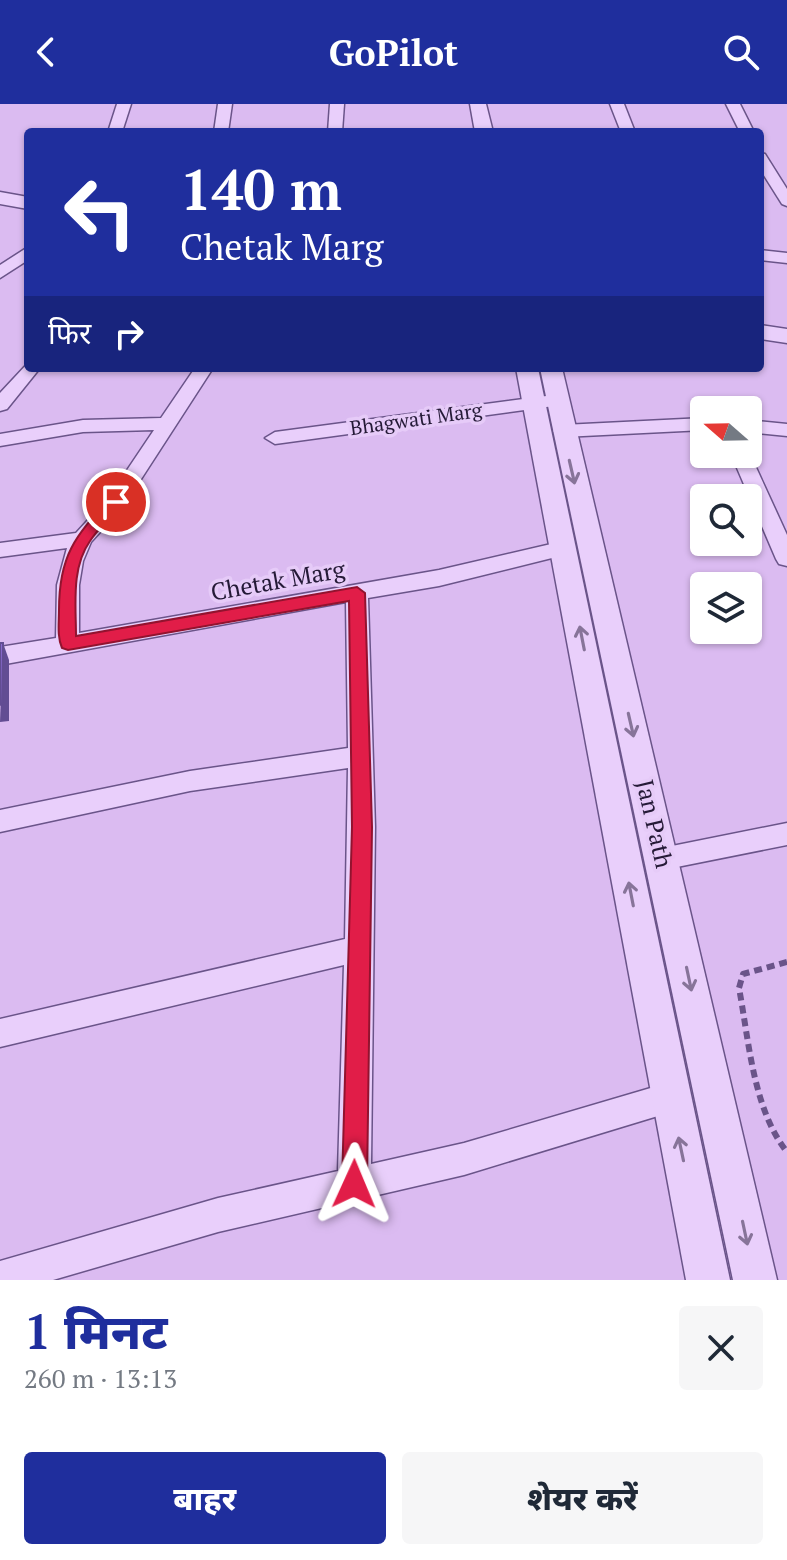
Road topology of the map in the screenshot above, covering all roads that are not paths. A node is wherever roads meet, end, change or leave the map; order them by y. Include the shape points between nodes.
1 (124, 104) edge
2 (225, 104) edge
3 (337, 104) edge
4 (478, 104) edge
5 (617, 104) edge
6 (733, 104) edge
7 (116, 128) edge
8 (222, 128) edge
9 (335, 128) edge
10 (483, 128) edge
11 (626, 128) edge
12 (745, 128) edge
13 (764, 164) edge
14 (0, 198) edge
15 (787, 201) edge
16 (24, 202) edge
17 (24, 255) edge
18 (764, 255) edge
19 (787, 258) edge
20 (0, 273) edge
21 (764, 333) edge
22 (787, 336) edge
23 (28, 372) edge
24 (202, 372) edge
25 (529, 372) edge
26 (551, 372) edge
27 (0, 405) edge
28 (551, 412) junction
29 (690, 423) edge
30 (169, 424) junction
31 (762, 427) edge
32 (787, 430) edge
33 (275, 438) dead end
34 (0, 440) edge
35 (747, 468) edge
36 (82, 539) junction
37 (564, 548) junction
38 (0, 550) edge
39 (787, 559) edge
40 (357, 593) junction
41 (68, 644) junction
42 (0, 656) edge
43 (361, 756) junction
44 (0, 821) edge
45 (787, 834) edge
46 (662, 859) junction
47 (360, 948) junction
48 (0, 1033) edge
49 (671, 1097) junction
50 (354, 1184) junction
51 (0, 1278) edge
52 (708, 1280) edge
53 (755, 1280) edge

1 - 7 street
2 - 8 street
3 - 9 street
4 - 10 street
5 - 11 street
6 - 12 street
13 - 15 street
14 - 16 street
17 - 20 street
18 - 19 street
21 - 22 street
23 - 27 street
24 - 30 street
25 - 28 street, Jan Path
26 - 28 street, Jan Path
28 - 29 street, Bhagwati Marg
28 - 33 street, Bhagwati Marg
28 - 37 street, Jan Path
28 -> 46 street, Jan Path
30 - 34 street via 83,426
30 - 36 street via 116,502
31 - 32 street
35 - 39 street
36 - 38 street
36 - 41 street via 68,585
37 - 40 street, Chetak Marg
49 -> 37 street, Jan Path
40 - 41 street, Chetak Marg
40 - 43 street
41 - 42 street, Chetak Marg
43 - 44 street via 190,781
43 - 47 street
45 - 46 street
46 -> 53 street, Jan Path
47 - 48 street
47 - 50 street
49 - 50 street via 464,1159
52 -> 49 street, Jan Path
50 - 51 street via 218,1215

